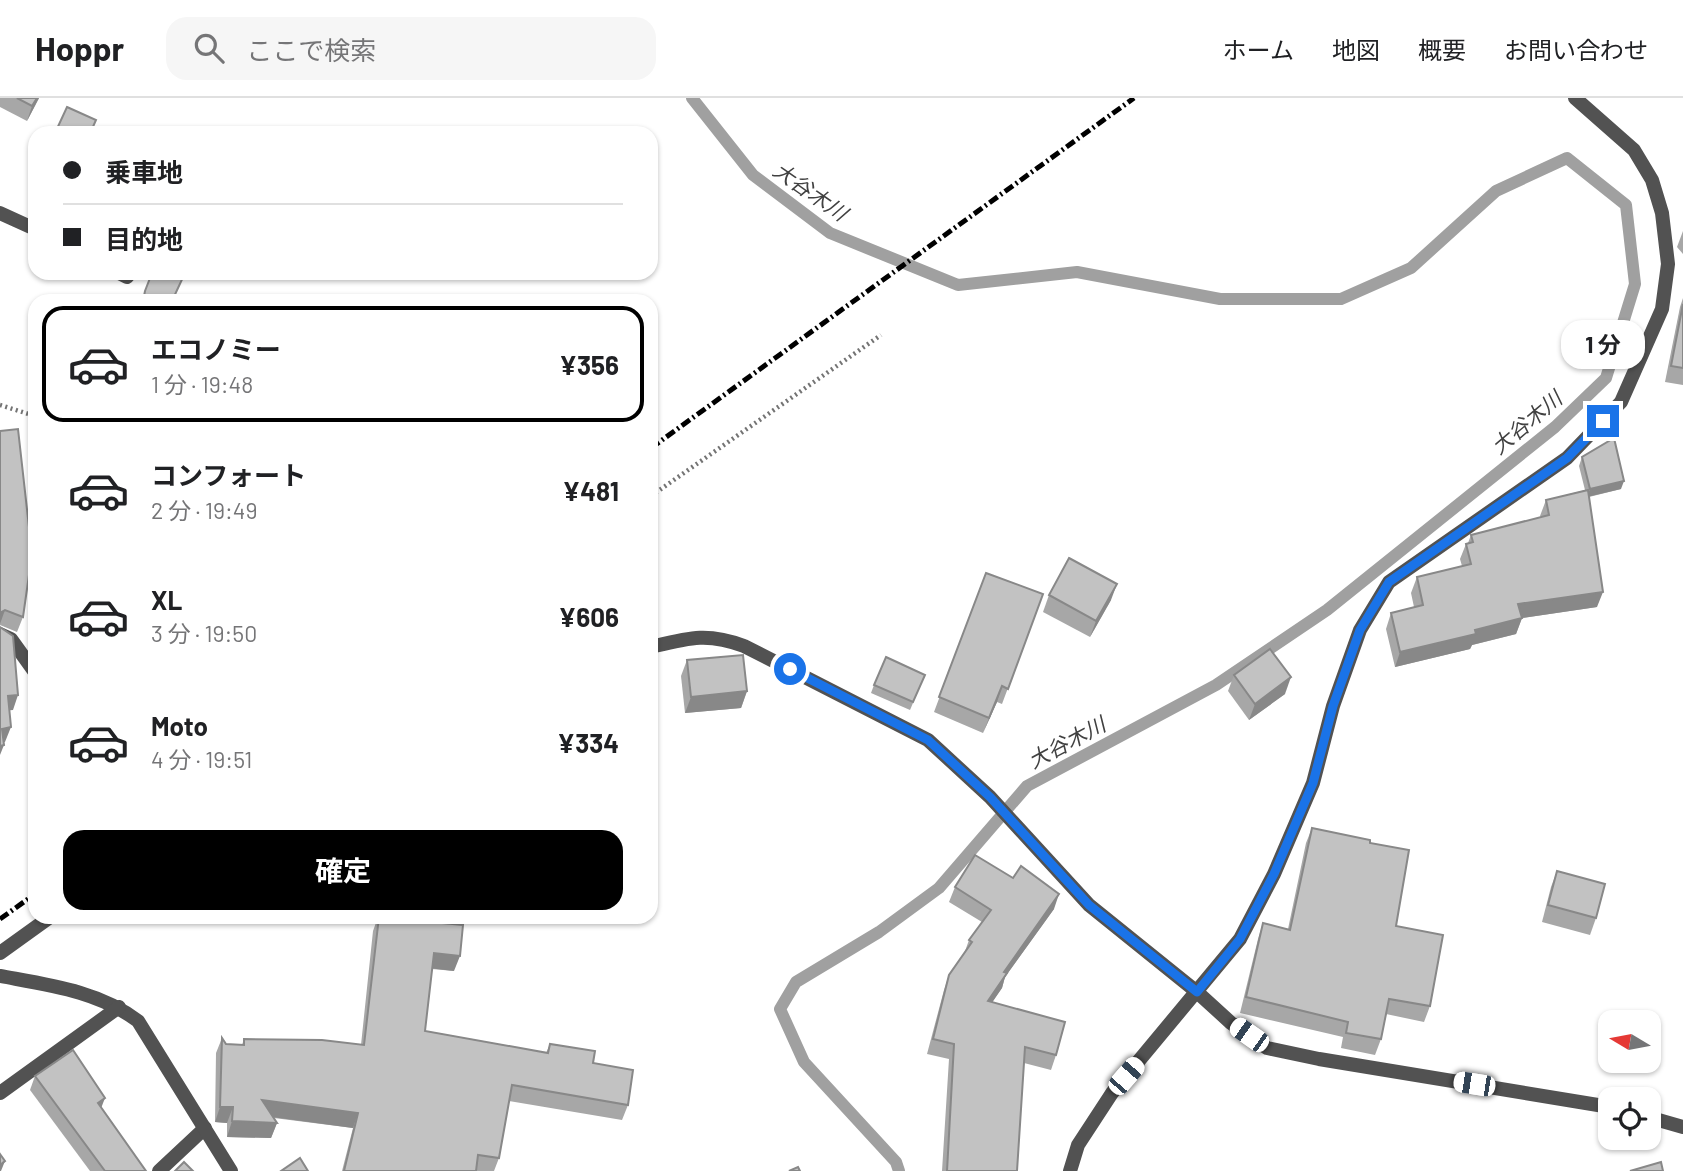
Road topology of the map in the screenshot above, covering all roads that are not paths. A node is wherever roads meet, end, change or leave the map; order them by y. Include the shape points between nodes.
1 (1575, 98) edge
2 (0, 213) edge
3 (28, 226) edge
4 (0, 634) edge
5 (658, 645) edge
6 (28, 663) edge
7 (40, 924) edge
8 (0, 953) edge
9 (0, 976) edge
10 (1197, 992) junction
11 (119, 1007) junction
12 (0, 1093) edge
13 (1598, 1105) edge
14 (1661, 1121) edge
15 (1683, 1127) edge
16 (205, 1128) junction
17 (159, 1171) edge
18 (231, 1171) edge
19 (1070, 1171) edge

1 - 10 street via 1634,150 1652,180 1668,264 1662,309 1621,402 1567,458 1389,582 1360,630 1313,783 1274,874 1240,939
2 - 3 street
4 - 6 street via 10,639
5 - 10 street via 692,636 723,638 928,740 990,797 1089,905
7 - 8 street
9 - 11 street via 84,993
10 - 13 street via 1267,1048
10 - 19 street via 1112,1093 1079,1145
11 - 12 street
11 - 16 street via 138,1021
14 - 15 street
16 - 17 street
16 - 18 street

